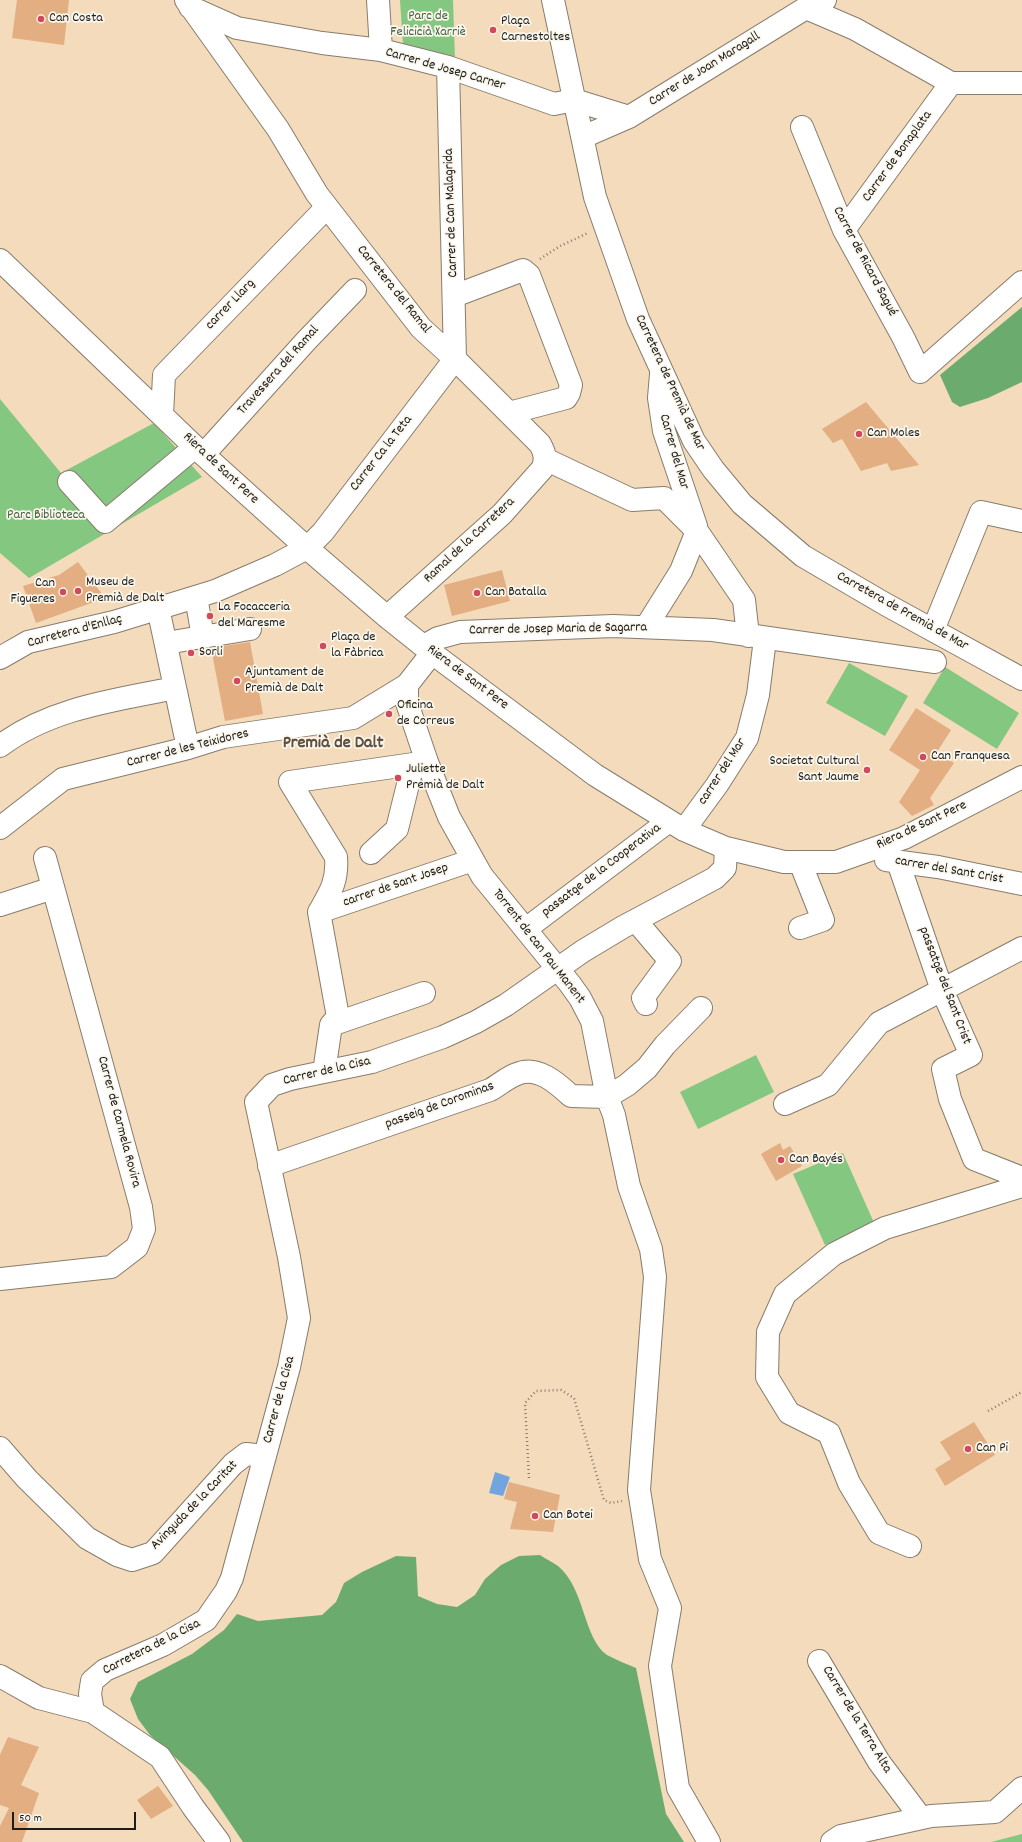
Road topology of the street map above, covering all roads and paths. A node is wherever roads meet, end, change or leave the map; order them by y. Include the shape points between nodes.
1 (378, 0) edge
2 (553, 0) edge
3 (188, 3) edge
4 (815, 4) edge
5 (381, 50) junction
6 (448, 68) junction
7 (951, 83) junction
8 (1022, 83) edge
9 (574, 100) junction
10 (629, 117) junction
11 (802, 128) dead end
12 (584, 140) junction
13 (327, 207) junction
14 (605, 224) junction
15 (844, 230) junction
16 (0, 260) edge
17 (523, 270) junction
18 (1022, 282) edge
19 (355, 290) dead end
20 (454, 296) junction
21 (455, 359) junction
22 (662, 371) junction
23 (509, 414) junction
24 (162, 415) junction
25 (200, 450) junction
26 (545, 459) junction
27 (69, 482) dead end
28 (1022, 522) edge
29 (697, 531) junction
30 (307, 548) junction
31 (196, 597) junction
32 (158, 608) junction
33 (387, 617) junction
34 (646, 627) junction
35 (250, 629) dead end
36 (933, 630) junction
37 (203, 637) junction
38 (757, 637) junction
39 (166, 643) junction
40 (428, 649) junction
41 (0, 658) edge
42 (935, 662) dead end
43 (1022, 679) edge
44 (407, 685) junction
45 (176, 688) junction
46 (0, 746) edge
47 (188, 748) junction
48 (420, 763) junction
49 (1022, 777) edge
50 (676, 825) junction
51 (0, 828) edge
52 (726, 848) junction
53 (371, 853) dead end
54 (853, 856) junction
55 (45, 858) dead end
56 (472, 860) junction
57 (800, 862) junction
58 (898, 862) junction
59 (1022, 884) edge
60 (53, 888) junction
61 (0, 905) edge
62 (320, 912) junction
63 (636, 921) junction
64 (536, 922) dead end
65 (800, 928) dead end
66 (1022, 948) edge
67 (558, 969) junction
68 (942, 990) junction
69 (424, 993) dead end
70 (646, 1004) dead end
71 (701, 1008) dead end
72 (331, 1025) junction
73 (324, 1072) junction
74 (607, 1096) junction
75 (785, 1104) dead end
76 (269, 1166) junction
77 (1022, 1178) edge
78 (1022, 1186) edge
79 (0, 1279) edge
80 (1022, 1392) edge
81 (988, 1411) dead end
82 (2, 1452) edge
83 (265, 1456) junction
84 (529, 1478) dead end
85 (641, 1499) junction
86 (910, 1546) dead end
87 (819, 1661) dead end
88 (0, 1676) edge
89 (93, 1712) junction
90 (1022, 1788) edge
91 (921, 1818) junction
92 (219, 1842) edge
93 (709, 1842) edge
94 (832, 1842) edge

1 - 5 street
2 - 9 street, Carretera de Premià de Mar
3 - 5 street, Carrer de Josep Carner via 237,28
3 - 13 street, Carretera del Ramal via 278,129
4 - 7 street
4 - 10 street, Carrer de Joan Maragall
5 - 6 street, Carrer de Josep Carner
6 - 9 street, Carrer de Josep Carner via 554,104
6 - 20 street, Carrer de Can Malagrida
7 - 8 street
7 - 15 street, Carrer de Bonaplata
9 - 10 street, Carrer de Josep Carner
9 - 12 street, Carretera de Premià de Mar
10 - 12 street, Carrer de Joan Maragall
11 - 15 street, Carrer de Ricard Sagué
12 - 14 street, Carretera de Premià de Mar via 595,197
13 - 21 street, Carretera del Ramal via 421,328
13 - 24 street, carrer Llarg via 164,375
14 - 17 path via 560,246
14 - 22 street, Carretera de Premià de Mar via 638,319
15 - 18 street, Carrer de Ricard Sagué via 920,372
16 - 24 street, Riera de Sant Pere
17 - 20 street
17 - 23 street via 529,276 571,385 566,398
19 - 25 street, Travessera del Ramal
20 - 21 street, Carrer de Can Malagrida
21 - 23 street, Carretera del Ramal
21 - 30 street, Carrer Ca la Teta via 323,532
22 - 29 street, Carrer del Mar via 659,398 664,431
22 - 36 street, Carretera de Premià de Mar via 694,441 742,504 804,556
23 - 26 street, Carretera del Ramal via 540,444
24 - 25 street, Riera de Sant Pere
25 - 27 street, Travessera del Ramal via 105,522
25 - 30 street, Riera de Sant Pere
26 - 29 street via 632,500 664,498
26 - 33 street, Ramal de la Carretera via 543,468 502,514
28 - 36 street via 981,512
29 - 34 street via 681,571
29 - 38 street, carrer del Mar via 744,600
30 - 31 street, Carretera d'Enllaç via 268,568
30 - 33 street, Riera de Sant Pere
31 - 32 street, Carretera d'Enllaç
31 - 37 street
32 - 39 street
32 - 41 street, Carretera d'Enllaç via 114,622 28,642
33 - 40 street, Riera de Sant Pere
34 - 38 street, Carrer de Josep Maria de Sagarra via 713,630
34 - 40 street, Carrer de Josep Maria de Sagarra via 460,632 438,638
35 - 37 street
36 - 43 street, Carretera de Premià de Mar
37 - 39 street
38 - 42 street
38 - 50 street, carrer del Mar via 758,695 747,738 717,785
39 - 45 street
40 - 44 street
40 - 50 street, Riera de Sant Pere via 595,775
44 - 47 street, Carrer de les Teixidores via 353,718 223,737
44 - 48 street, Torrent de can Pau Manent via 407,702
45 - 46 street via 110,701 46,718
45 - 47 street
47 - 51 street, Carrer de les Teixidores via 63,779
48 - 53 street via 397,829
48 - 56 street, Torrent de can Pau Manent
48 - 62 street, carrer de Sant Josep via 290,782 336,857 333,888
49 - 54 street, Riera de Sant Pere via 904,838
50 - 52 street, Riera de Sant Pere
50 - 64 street, passatge de la Cooperativa
52 - 57 street, Riera de Sant Pere via 784,862
52 - 63 street, Carrer de la Cisa via 725,868 715,878
54 - 57 street, Riera de Sant Pere via 836,862
54 - 58 street, carrer del Sant Crist
55 - 60 street, Carrer de Carmela Rovira
56 - 62 street, carrer de Sant Josep
56 - 67 street, Torrent de can Pau Manent via 482,876
57 - 65 street via 823,920
58 - 59 street, carrer del Sant Crist
58 - 68 street, passatge del Sant Crist
60 - 61 street
60 - 79 street, Carrer de Carmela Rovira via 141,1207 144,1229 137,1247 111,1267
62 - 72 street via 338,1016
63 - 67 street, Carrer de la Cisa via 583,951
63 - 70 street via 670,961 643,998
66 - 68 street
67 - 73 street, Carrer de la Cisa via 506,1005 443,1037 372,1062
67 - 74 street, Torrent de can Pau Manent via 580,998 592,1021
68 - 75 street via 879,1023 828,1085
68 - 77 street, passatge del Sant Crist via 971,1055 943,1069 950,1099 974,1159
69 - 72 street
71 - 74 street via 665,1044 647,1068 627,1085
72 - 73 street
73 - 76 street, Carrer de la Cisa via 272,1085 256,1102
74 - 76 street, passeig de Corominas via 571,1096 557,1083 538,1072 518,1073 490,1090
74 - 85 street, Torrent de can Pau Manent via 614,1115 629,1186 651,1249 655,1277 639,1490
76 - 83 street, Carrer de la Cisa via 289,1257 299,1318 289,1367
78 - 86 street via 885,1228 834,1254 785,1294 768,1332 767,1377 789,1413 830,1433 849,1483 879,1533
80 - 81 path
82 - 83 street, Avinguda de la Caritat via 87,1538 117,1555 132,1560 153,1553 233,1464 246,1454
83 - 89 street, Carretera de la Cisa via 232,1578 216,1607 206,1620 184,1634 104,1670 92,1681 90,1694
84 - 85 path via 525,1402 536,1391 561,1390 574,1398 604,1500 611,1503
85 - 93 street, Torrent de can Pau Manent via 650,1559 670,1608 660,1666 678,1788
87 - 91 street, Carrer de la Terra Alta via 879,1762
88 - 89 street via 39,1698
89 - 92 street via 160,1757
90 - 91 street via 995,1812
91 - 94 street via 841,1836

